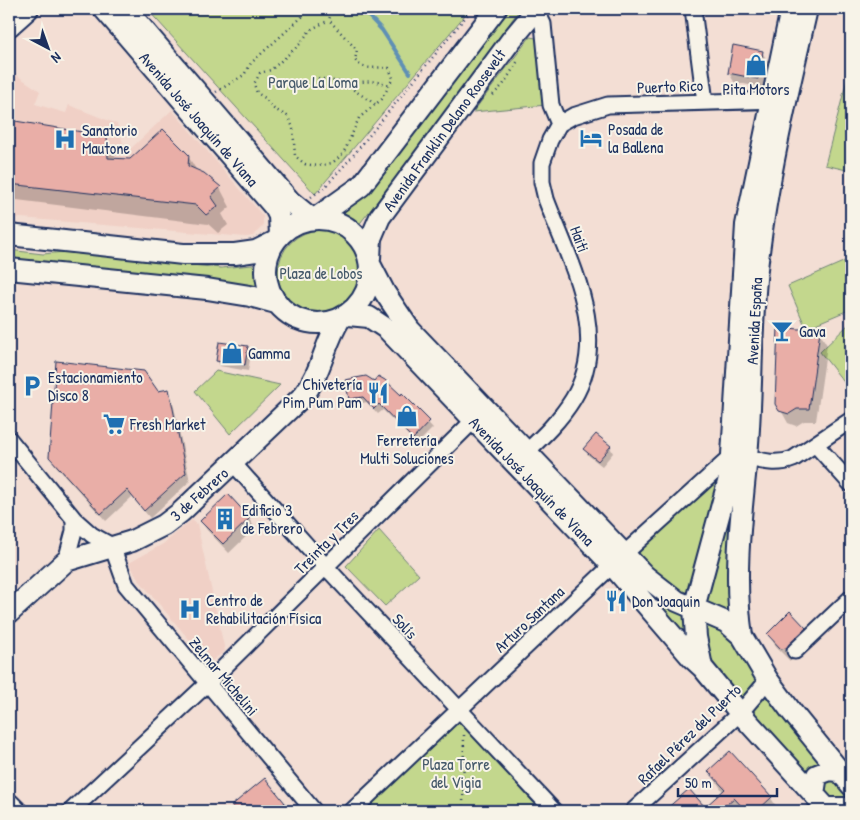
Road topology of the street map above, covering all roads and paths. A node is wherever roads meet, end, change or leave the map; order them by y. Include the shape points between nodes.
1 (28, 9) edge
2 (104, 9) edge
3 (126, 9) edge
4 (302, 9) edge
5 (327, 9) edge
6 (472, 9) edge
7 (496, 9) edge
8 (536, 9) edge
9 (694, 9) edge
10 (791, 9) edge
11 (807, 9) edge
12 (329, 20) junction
13 (9, 26) edge
14 (523, 54) dead end
15 (313, 78) dead end
16 (347, 82) junction
17 (389, 85) junction
18 (488, 99) dead end
19 (197, 100) junction
20 (779, 100) junction
21 (705, 102) junction
22 (376, 104) junction
23 (559, 124) junction
24 (296, 207) junction
25 (314, 219) junction
26 (9, 235) edge
27 (277, 238) junction
28 (370, 262) junction
29 (9, 269) edge
30 (276, 303) junction
31 (344, 317) junction
32 (474, 420) junction
33 (851, 420) edge
34 (9, 439) edge
35 (815, 444) junction
36 (740, 456) junction
37 (521, 457) junction
38 (233, 463) junction
39 (851, 484) edge
40 (74, 519) junction
41 (112, 546) junction
42 (618, 559) junction
43 (66, 561) junction
44 (326, 567) junction
45 (851, 598) edge
46 (694, 608) junction
47 (9, 613) edge
48 (742, 636) junction
49 (795, 651) dead end
50 (702, 667) junction
51 (768, 680) junction
52 (207, 684) junction
53 (462, 712) junction
54 (740, 713) junction
55 (845, 778) edge
56 (9, 804) edge
57 (824, 805) edge
58 (851, 808) edge
59 (16, 811) edge
60 (71, 811) edge
61 (314, 811) edge
62 (352, 811) edge
63 (463, 811) edge
64 (554, 811) edge
65 (633, 811) edge

1 - 13 main road
2 - 19 main road, Avenida José Joaquín de Viana
3 - 19 main road, Avenida José Joaquín de Viana
4 - 19 path via 302,17 250,64 244,75
5 - 12 path via 331,13
6 - 24 path via 351,158 324,188
7 - 25 main road, Avenida Franklin Delano Roosevelt via 361,186
8 - 23 street via 543,24 550,105
8 - 28 main road, Avenida Franklin Delano Roosevelt via 380,217 370,238
9 - 21 street
10 - 20 main road, Avenida España
11 - 20 main road, Avenida España
12 - 17 path via 357,50 355,60 360,67 389,68 393,78
12 - 22 path via 310,30 300,44 270,70 260,73 254,84 257,93 287,116 293,127 295,156 305,164 318,166 332,163 341,156 358,118
14 - 18 path via 503,85
15 - 16 path
16 - 17 path
16 - 22 path
17 - 22 path
19 - 24 main road, Avenida José Joaquín de Viana
19 - 27 main road, Avenida José Joaquín de Viana via 275,208 279,216
20 - 21 street, Puerto Rico
20 - 36 main road, Avenida España via 758,262
21 - 23 street, Puerto Rico via 608,105
23 - 37 street, Haiti via 542,163 542,182 587,308 589,341 585,368 574,398 548,432
24 - 25 main road, Avenida José Joaquín de Viana
25 - 27 main road via 297,224
25 - 28 main road via 331,220 350,230 364,246
26 - 27 main road via 183,254 256,251
27 - 30 main road via 266,266 269,292
28 - 31 main road via 365,295
28 - 37 main road, Avenida José Joaquín de Viana via 385,293 410,330
29 - 30 main road via 206,289
30 - 31 main road via 288,315 303,322 318,324
31 - 32 main road, Avenida José Joaquín de Viana via 369,317 387,329
31 - 38 main road, 3 de Febrero via 327,342 322,365 311,386
32 - 37 main road, Avenida José Joaquín de Viana
32 - 44 street, Treinta y Tres
33 - 35 street
34 - 40 street
35 - 36 street via 784,462 758,461
35 - 39 street
36 - 42 street, Arturo Santana
36 - 46 main road, Avenida España
36 - 48 main road, Avenida España via 742,490 736,580
37 - 42 main road, Avenida José Joaquín de Viana
38 - 41 main road, 3 de Febrero via 164,525 132,541
38 - 44 street, Solís
40 - 41 street via 92,535
40 - 43 street
41 - 43 main road, 3 de Febrero
41 - 52 street, Zelmar Michelini via 126,585
42 - 46 main road, Avenida José Joaquín de Viana via 677,602
42 - 50 main road, Avenida José Joaquín de Viana via 691,657
42 - 53 street, Arturo Santana
43 - 47 main road, 3 de Febrero
44 - 52 street, Treinta y Tres
44 - 53 street, Solís
45 - 49 street
46 - 48 main road, Avenida José Joaquín de Viana via 726,622
46 - 50 main road, Avenida José Joaquín de Viana
48 - 51 main road, Avenida José Joaquín de Viana
50 - 54 main road, Avenida José Joaquín de Viana
51 - 54 street, Rafael Pérez del Puerto
51 - 55 main road, Avenida José Joaquín de Viana
52 - 60 street, Treinta y Tres
52 - 61 street, Zelmar Michelini
53 - 62 street, Arturo Santana
53 - 63 path
53 - 64 street, Solís
54 - 57 main road, Avenida José Joaquín de Viana
54 - 65 street, Rafael Pérez del Puerto
55 - 57 main road via 830,770 817,775
56 - 59 main road
57 - 58 main road

